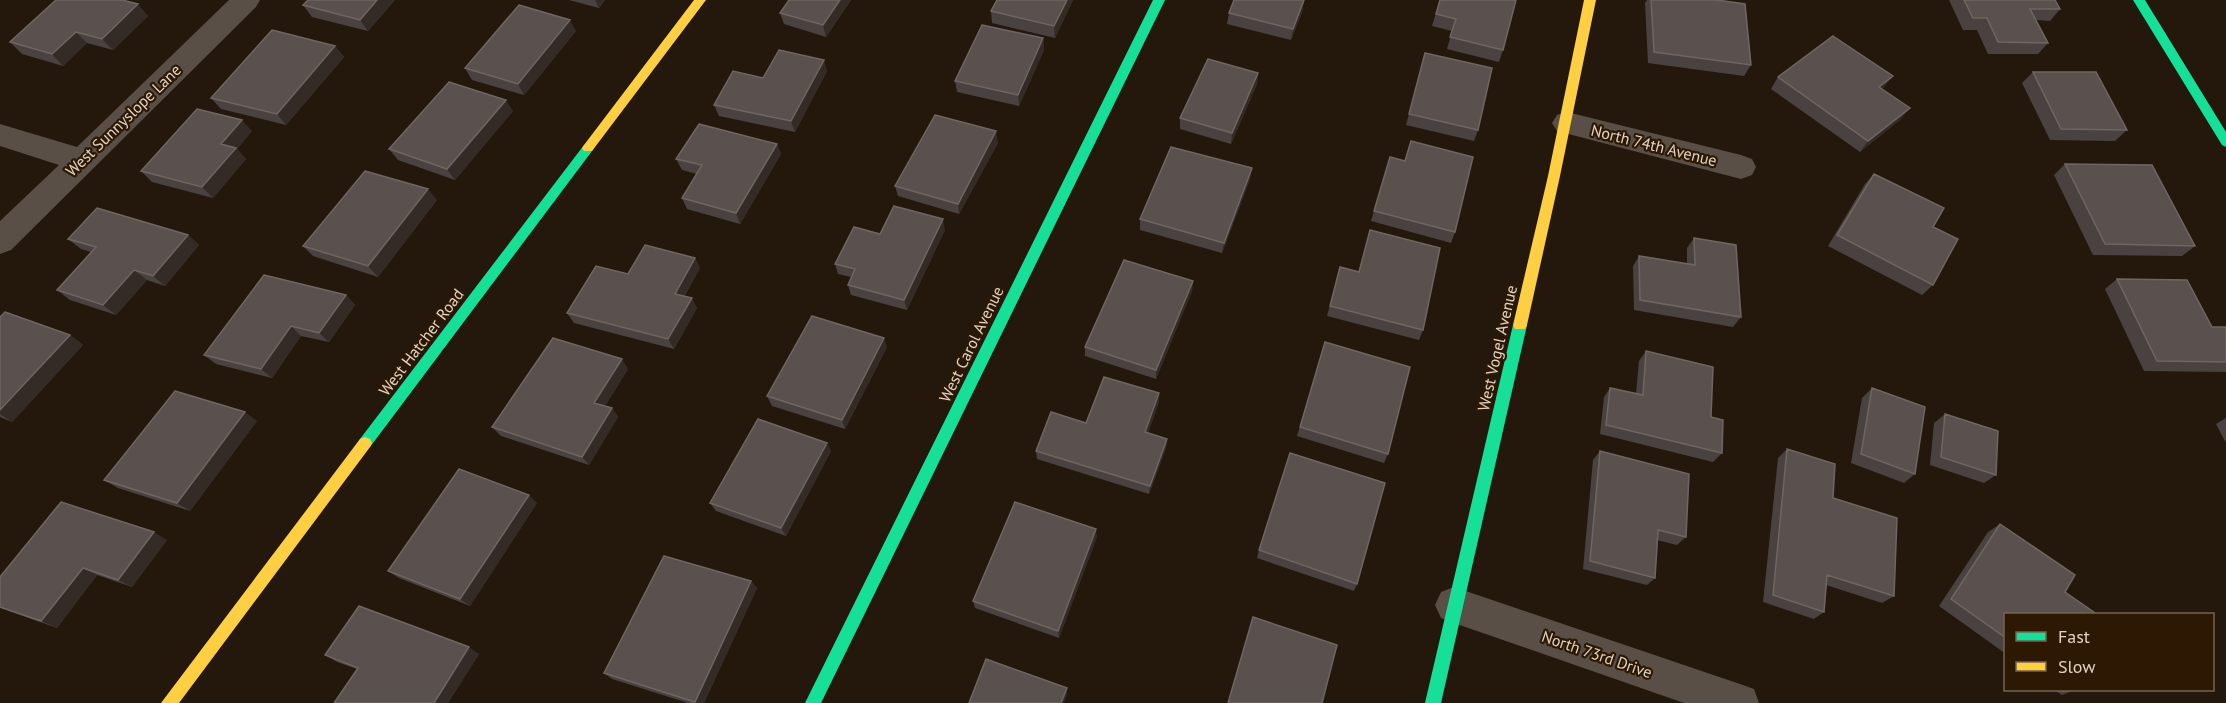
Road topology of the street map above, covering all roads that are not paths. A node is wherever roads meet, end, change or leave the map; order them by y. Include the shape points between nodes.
1 (246, 0) edge
2 (700, 0) edge
3 (1159, 0) edge
4 (1590, 0) edge
5 (2139, 0) edge
6 (1567, 123) junction
7 (0, 135) edge
8 (2226, 142) edge
9 (81, 160) junction
10 (1741, 168) dead end
11 (0, 241) edge
12 (1454, 605) junction
13 (169, 703) edge
14 (813, 703) edge
15 (1433, 703) edge
16 (1740, 703) edge

1 - 9 street, West Sunnyslope Lane
2 - 13 street, West Hatcher Road
3 - 14 street, West Carol Avenue
4 - 6 street, West Vogel Avenue
5 - 8 street
6 - 10 street, North 74th Avenue
6 - 12 street, West Vogel Avenue
7 - 9 street
9 - 11 street, West Sunnyslope Lane
12 - 15 street, West Vogel Avenue
12 - 16 street, North 73rd Drive

